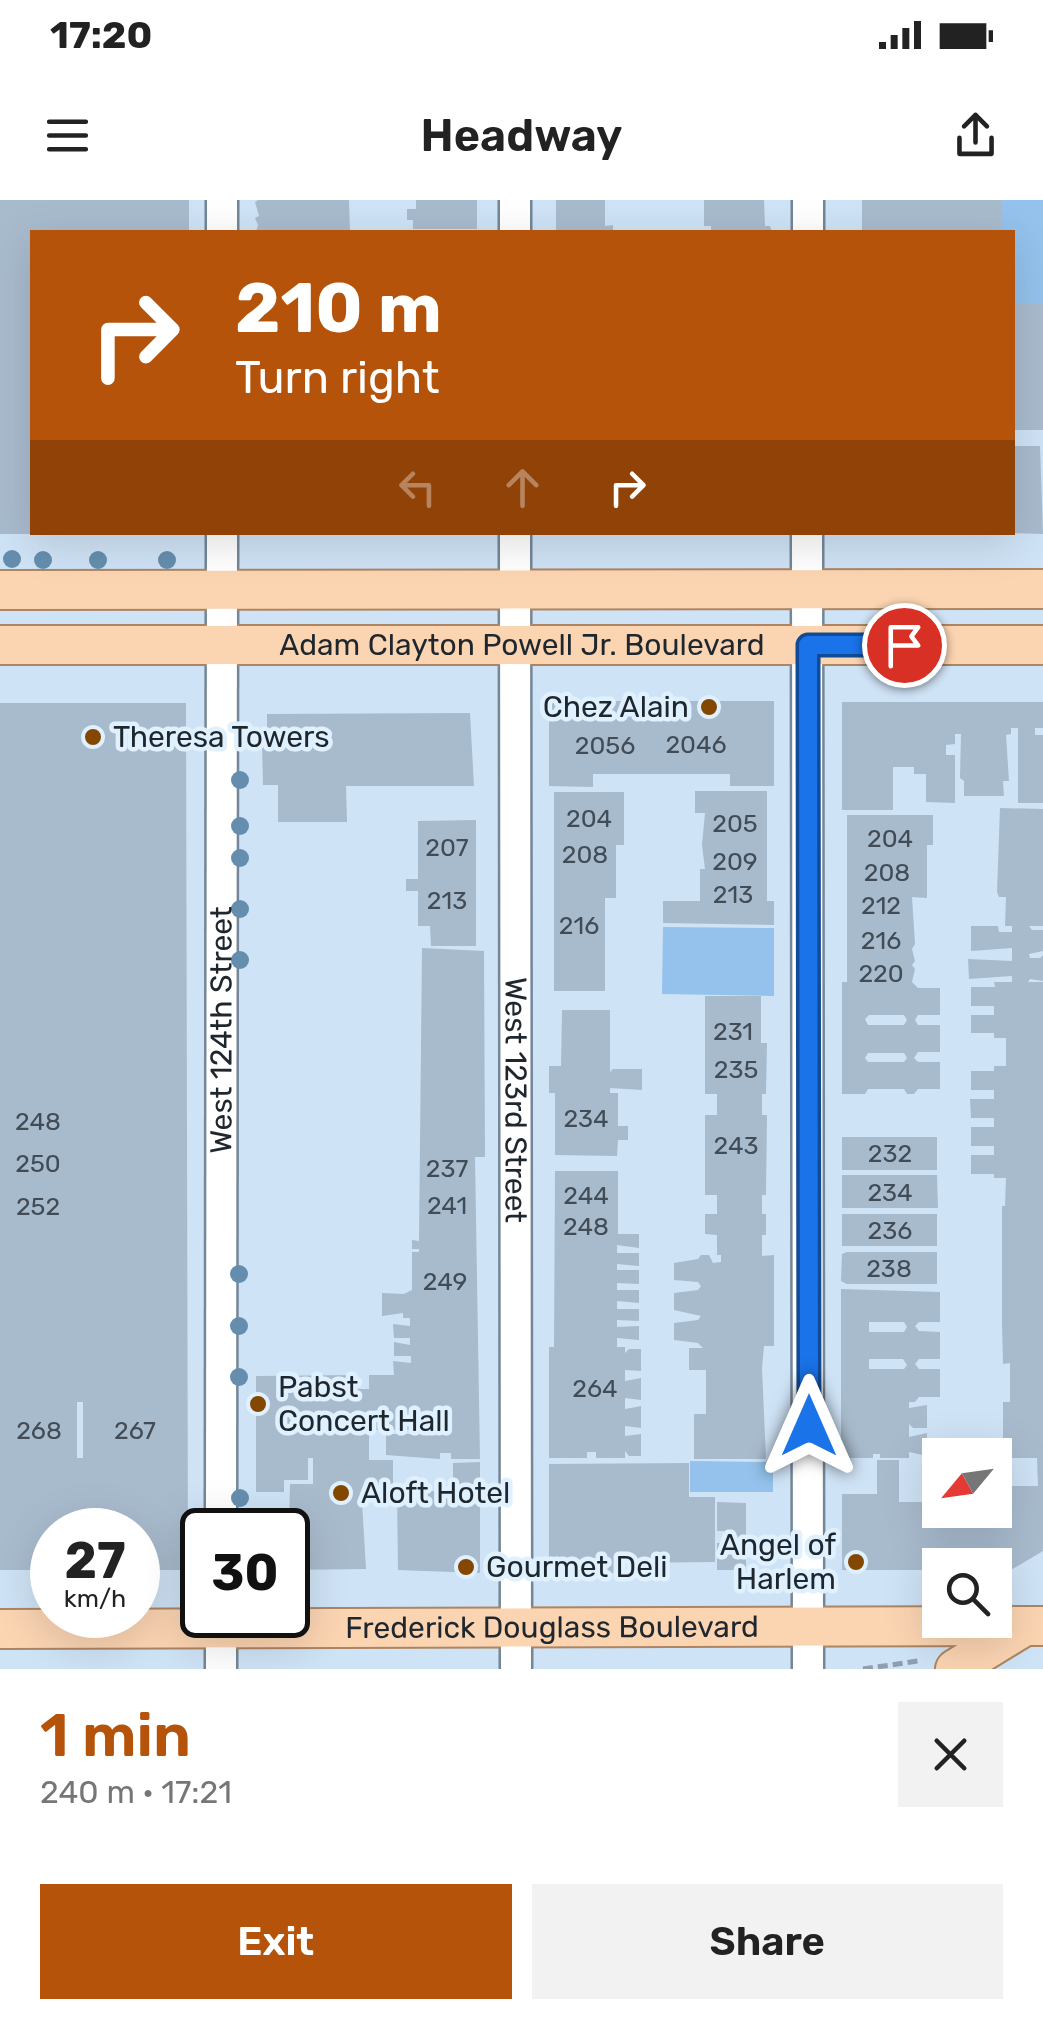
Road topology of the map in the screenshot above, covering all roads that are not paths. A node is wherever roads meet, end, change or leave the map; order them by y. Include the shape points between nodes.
1 (222, 200) edge
2 (515, 200) edge
3 (808, 200) edge
4 (222, 230) edge
5 (515, 230) edge
6 (808, 230) edge
7 (222, 535) edge
8 (515, 535) edge
9 (807, 535) edge
10 (514, 588) junction
11 (222, 589) junction
12 (807, 589) junction
13 (1043, 589) edge
14 (0, 590) edge
15 (0, 644) edge
16 (515, 644) junction
17 (222, 645) junction
18 (808, 645) junction
19 (1043, 645) edge
20 (221, 1508) edge
21 (1037, 1622) edge
22 (180, 1623) edge
23 (310, 1624) edge
24 (809, 1625) junction
25 (516, 1628) junction
26 (0, 1630) edge
27 (221, 1638) edge
28 (221, 1669) edge
29 (516, 1669) edge
30 (808, 1669) edge
31 (955, 1669) edge

1 - 4 street
2 - 5 street
3 - 6 street
7 - 11 street, West 124th Street
8 - 10 street, West 123rd Street
9 - 12 street
10 - 11 main road, Adam Clayton Powell Jr. Boulevard
10 - 12 main road, Adam Clayton Powell Jr. Boulevard
10 - 16 street, West 123rd Street
11 - 14 main road, Adam Clayton Powell Jr. Boulevard
11 - 17 street, West 124th Street
12 - 13 main road, Adam Clayton Powell Jr. Boulevard
12 - 18 street
15 - 17 main road, Adam Clayton Powell Jr. Boulevard
16 - 17 main road, Adam Clayton Powell Jr. Boulevard
16 - 18 main road, Adam Clayton Powell Jr. Boulevard
16 - 25 street, West 123rd Street
17 - 20 street, West 124th Street
18 - 19 main road, Adam Clayton Powell Jr. Boulevard
18 - 24 street
21 - 24 main road, Frederick Douglass Boulevard
21 - 31 main road
22 - 26 main road, Frederick Douglass Boulevard
23 - 25 main road, Frederick Douglass Boulevard
24 - 25 main road, Frederick Douglass Boulevard
24 - 30 street
25 - 29 street, West 123rd Street
27 - 28 street

